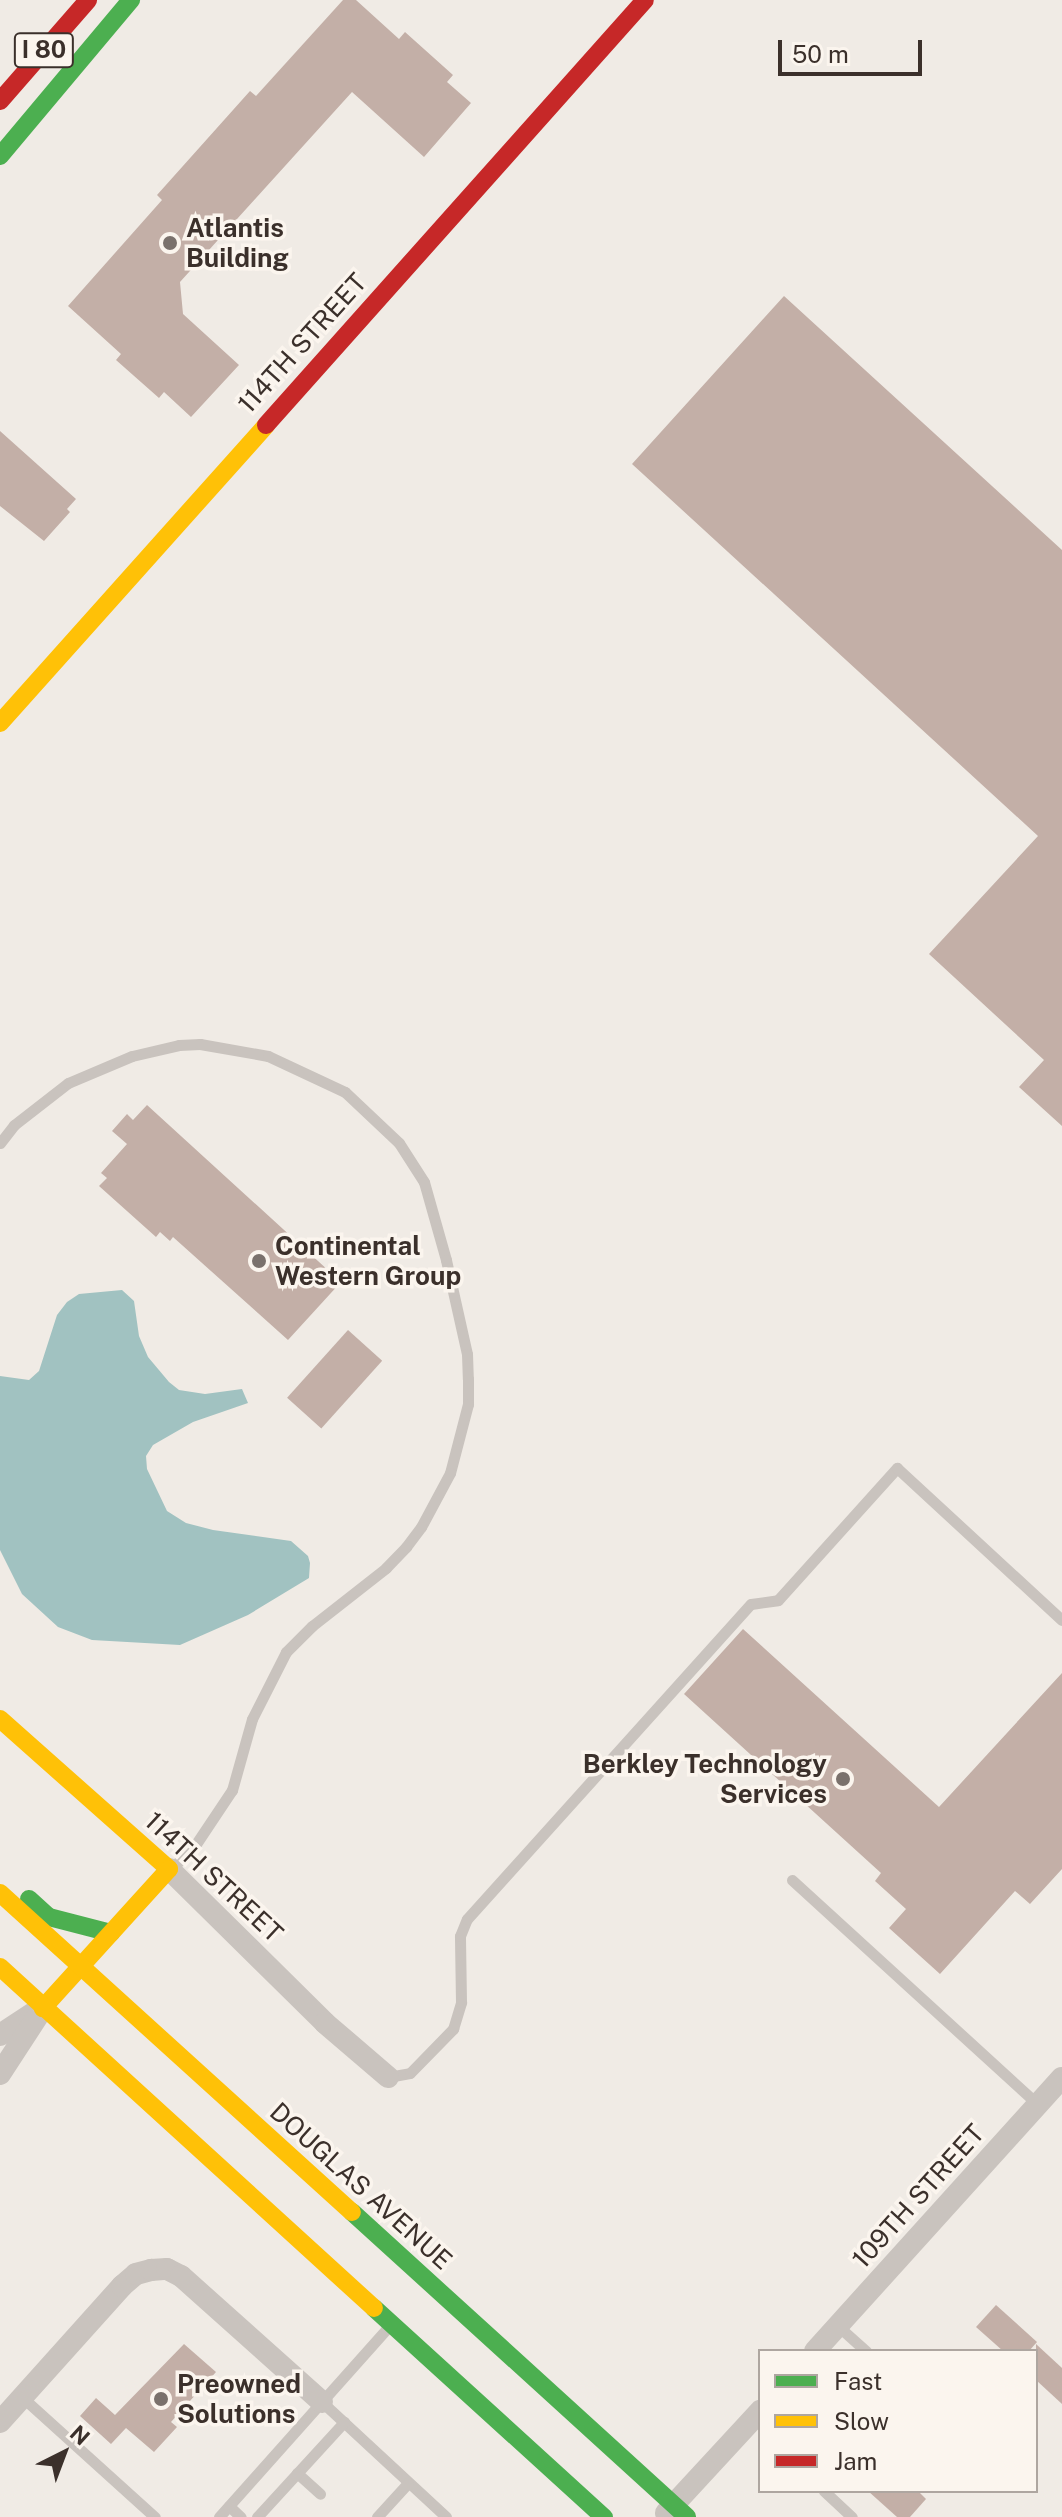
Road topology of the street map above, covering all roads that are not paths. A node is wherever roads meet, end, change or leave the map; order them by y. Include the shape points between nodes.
1 (88, 0) edge
2 (131, 0) edge
3 (645, 0) edge
4 (0, 101) edge
5 (0, 156) edge
6 (0, 723) edge
7 (0, 1143) edge
8 (1062, 1620) edge
9 (0, 1719) edge
10 (169, 1869) junction
11 (0, 1878) edge
12 (792, 1880) dead end
13 (0, 1893) edge
14 (111, 1933) junction
15 (81, 1966) junction
16 (0, 1967) edge
17 (43, 2008) junction
18 (0, 2035) edge
19 (0, 2074) edge
20 (388, 2077) joint
21 (1062, 2078) edge
22 (1038, 2105) junction
23 (391, 2324) junction
24 (838, 2326) junction
25 (817, 2349) edge
26 (864, 2349) edge
27 (22, 2397) junction
28 (322, 2402) junction
29 (758, 2413) edge
30 (0, 2422) edge
31 (344, 2422) junction
32 (297, 2473) junction
33 (408, 2483) junction
34 (826, 2493) edge
35 (320, 2494) dead end
36 (229, 2506) junction
37 (674, 2513) edge
38 (155, 2517) edge
39 (219, 2517) edge
40 (241, 2517) edge
41 (257, 2517) edge
42 (377, 2517) edge
43 (446, 2517) edge
44 (604, 2517) edge
45 (852, 2517) edge

1 - 4 main road, I 80
2 - 5 main road
3 - 6 main road, 114TH STREET
7 - 10 lane via 14,1125 68,1083 132,1056 200,1044 268,1056 345,1092 399,1143 424,1182 446,1260 468,1379 468,1404 450,1473 406,1547 286,1652 252,1719 232,1790 192,1850
8 - 20 lane via 897,1468 778,1600 751,1604 467,1919 460,1936 461,2002 453,2029 410,2073
9 - 10 main road, 114TH STREET
10 - 14 main road
10 - 20 street, 114TH STREET via 325,2023
11 - 14 main road via 49,1917
12 - 22 lane
13 - 15 main road, DOUGLAS AVENUE
14 - 15 main road
15 - 17 main road
15 - 37 main road, DOUGLAS AVENUE
16 - 17 main road
17 - 18 street
17 - 19 street
17 - 23 main road
21 - 22 street, 109TH STREET
22 - 24 street, 109TH STREET
23 - 28 lane
23 - 44 main road
24 - 25 street, 109TH STREET
24 - 26 lane
27 - 28 street via 122,2286 136,2274 167,2269 207,2296
27 - 30 street
27 - 38 lane
28 - 31 lane
28 - 36 lane
29 - 37 street
31 - 32 lane
31 - 33 lane
32 - 35 lane
32 - 41 lane
33 - 42 lane
33 - 43 lane
34 - 45 lane
36 - 39 lane
36 - 40 lane

